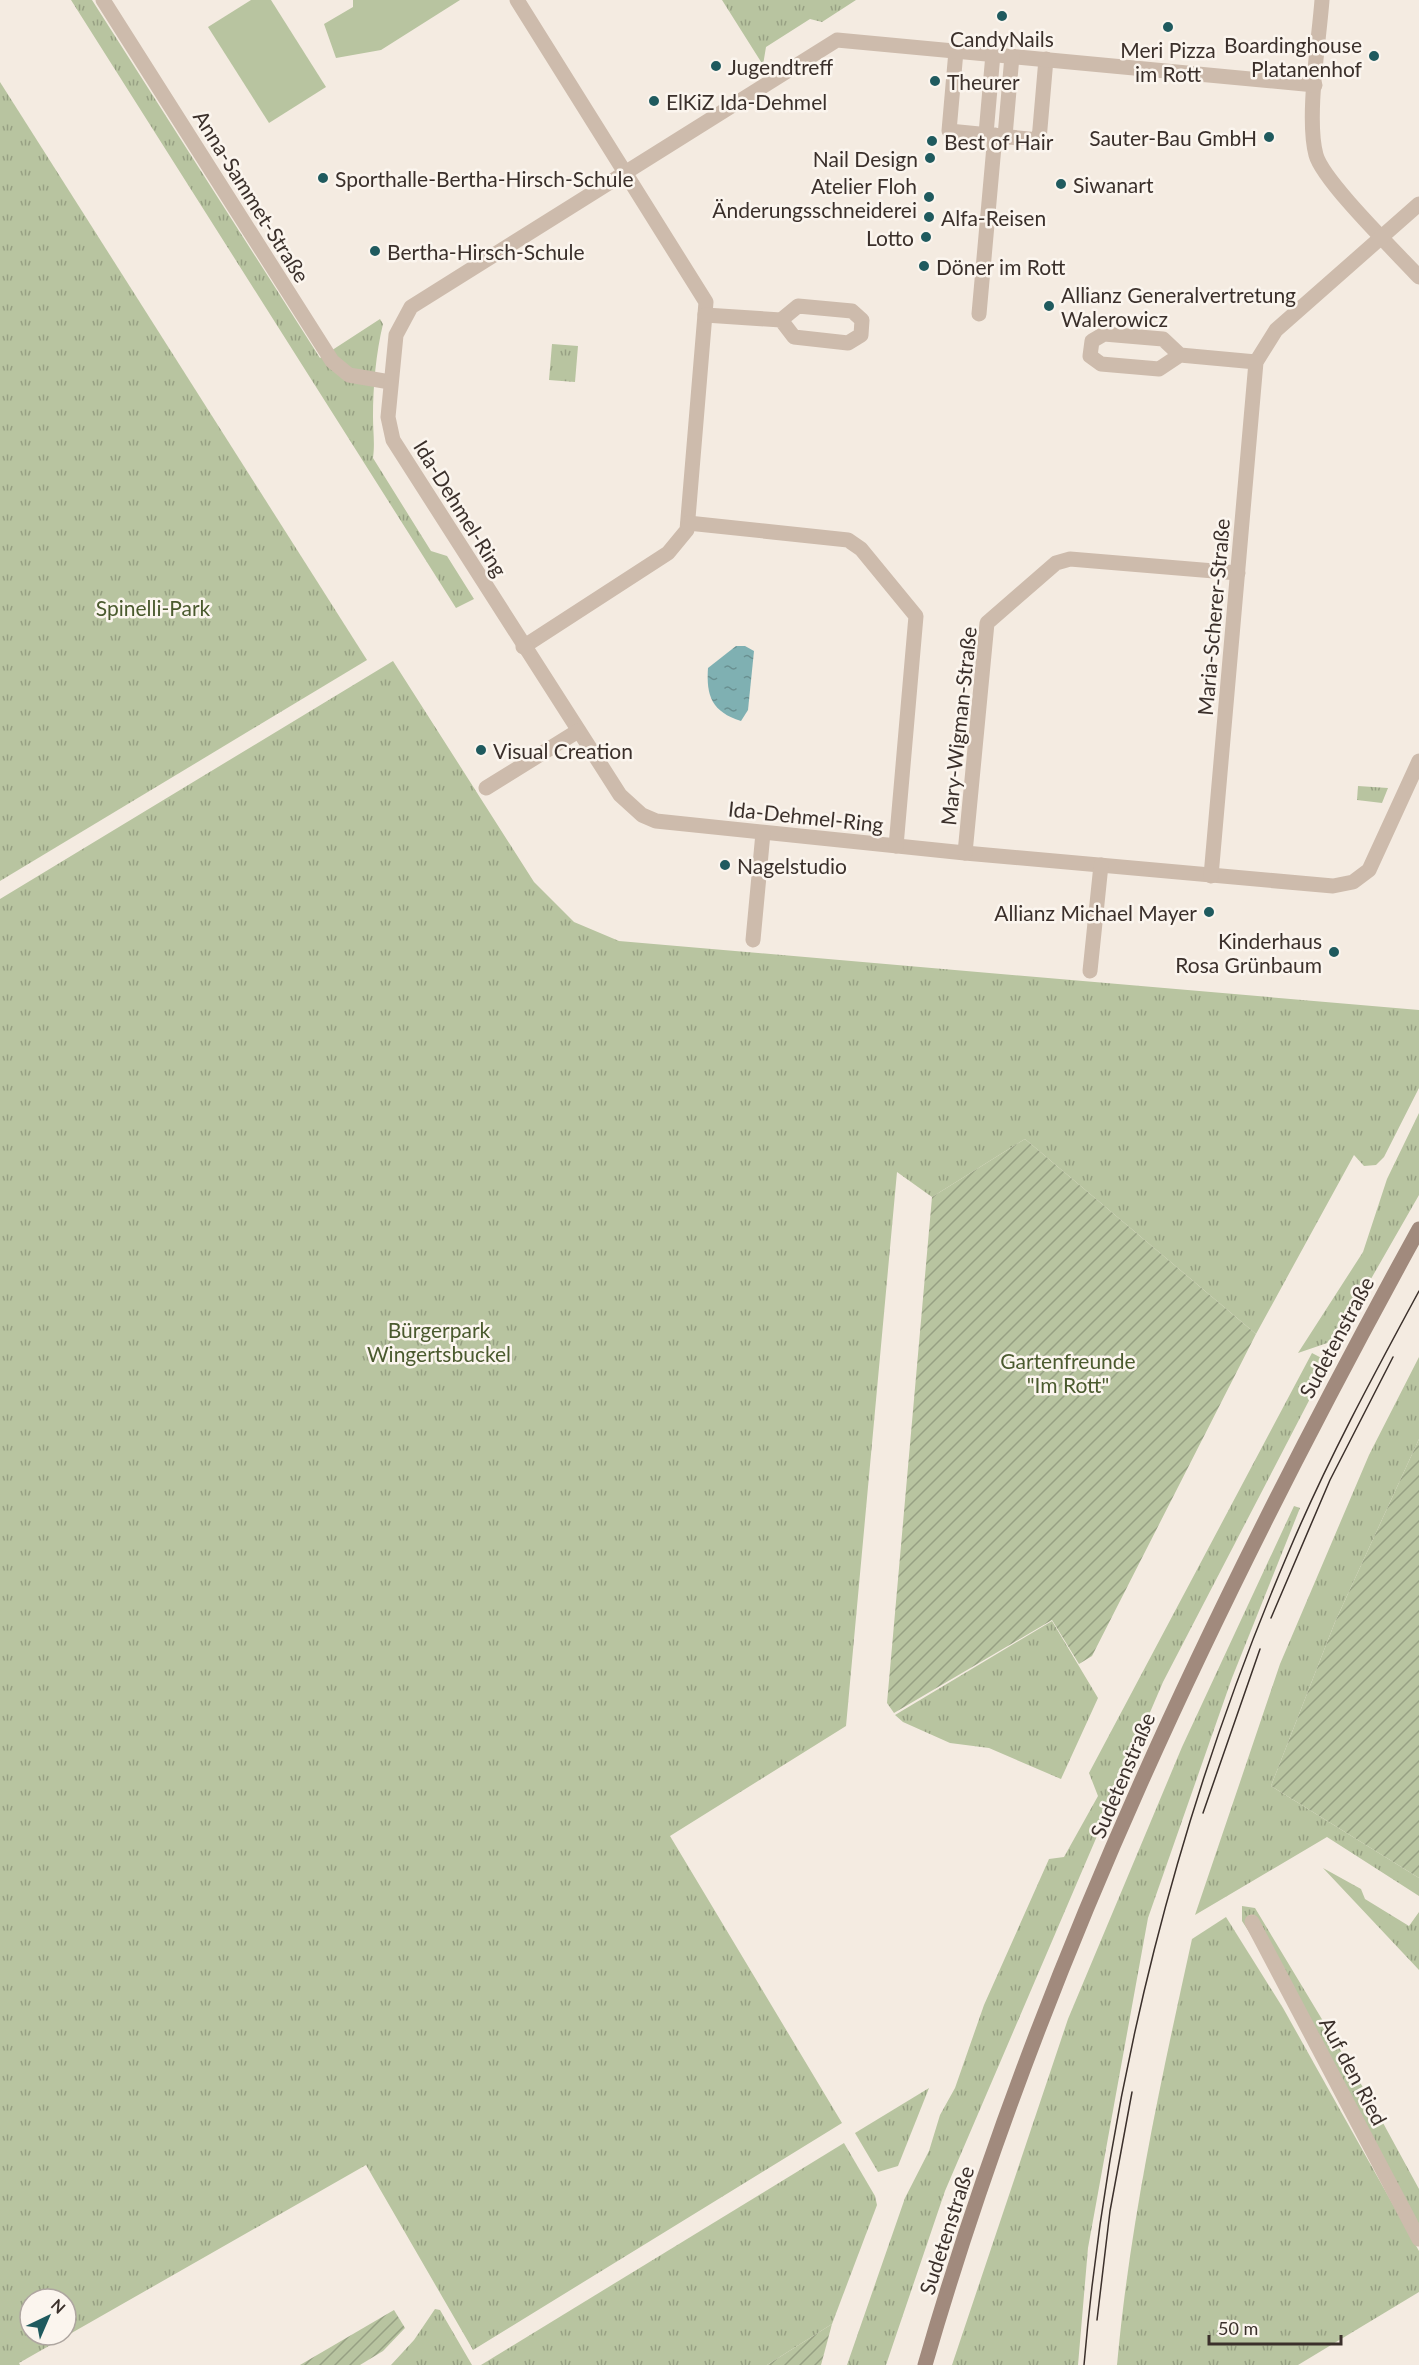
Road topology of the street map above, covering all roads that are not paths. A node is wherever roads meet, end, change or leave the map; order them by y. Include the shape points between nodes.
1 (103, 0) edge
2 (517, 0) edge
3 (1322, 0) edge
4 (956, 51) junction
5 (993, 54) junction
6 (1012, 56) junction
7 (1046, 59) junction
8 (1315, 85) junction
9 (995, 135) junction
10 (626, 173) junction
11 (1419, 204) edge
12 (1382, 236) junction
13 (1419, 277) edge
14 (979, 314) dead end
15 (705, 315) junction
16 (781, 320) junction
17 (1180, 355) junction
18 (1256, 362) junction
19 (390, 382) junction
20 (688, 523) junction
21 (1238, 573) junction
22 (524, 646) junction
23 (578, 731) junction
24 (1419, 760) edge
25 (486, 788) dead end
26 (763, 833) junction
27 (896, 846) junction
28 (965, 853) junction
29 (1101, 865) junction
30 (1211, 876) junction
31 (753, 939) dead end
32 (1090, 971) dead end
33 (1419, 1229) edge
34 (1252, 1922) dead end
35 (1419, 2238) edge
36 (925, 2365) edge

1 - 19 street, Anna-Sammet-Straße via 332,361 349,375
2 - 10 street
3 - 8 street
4 - 5 street, Ida-Dehmel-Ring
4 - 9 street via 949,131
4 - 10 street, Ida-Dehmel-Ring via 837,40
5 - 6 street, Ida-Dehmel-Ring
5 - 9 street
6 - 7 street, Ida-Dehmel-Ring
6 - 9 street
7 - 8 street, Ida-Dehmel-Ring
7 - 9 street via 1039,140
8 - 12 street via 1312,125 1316,157 1335,185
9 - 14 street
10 - 15 street via 706,302
10 - 19 street, Ida-Dehmel-Ring via 411,307 396,335
11 - 12 street, Maria-Scherer-Straße
12 - 13 street
12 - 18 street, Maria-Scherer-Straße via 1276,330
15 - 16 street
15 - 20 street
16 - 16 street via 794,337 848,343 861,335 862,320 852,311 798,306
17 - 17 street via 1163,339 1104,334 1092,341 1090,356 1101,364 1159,369
17 - 18 street
18 - 21 street, Maria-Scherer-Straße
19 - 22 street, Ida-Dehmel-Ring via 388,417 393,440
20 - 22 street via 687,530 668,553
20 - 27 street via 848,540 867,556 916,616
21 - 28 street, Mary-Wigman-Straße via 1070,559 1056,563 987,623
21 - 30 street, Maria-Scherer-Straße
22 - 23 street, Ida-Dehmel-Ring
23 - 25 street
23 - 26 street, Ida-Dehmel-Ring via 620,795 642,815 669,825
24 - 30 street, Ida-Dehmel-Ring via 1369,870 1353,882 1333,886
26 - 27 street, Ida-Dehmel-Ring
26 - 31 street
27 - 28 street, Ida-Dehmel-Ring
28 - 29 street, Ida-Dehmel-Ring
29 - 30 street, Ida-Dehmel-Ring
29 - 32 street
33 - 36 main road, Sudetenstraße via 1285,1478 1178,1698 1025,2065
34 - 35 street, Auf den Ried

